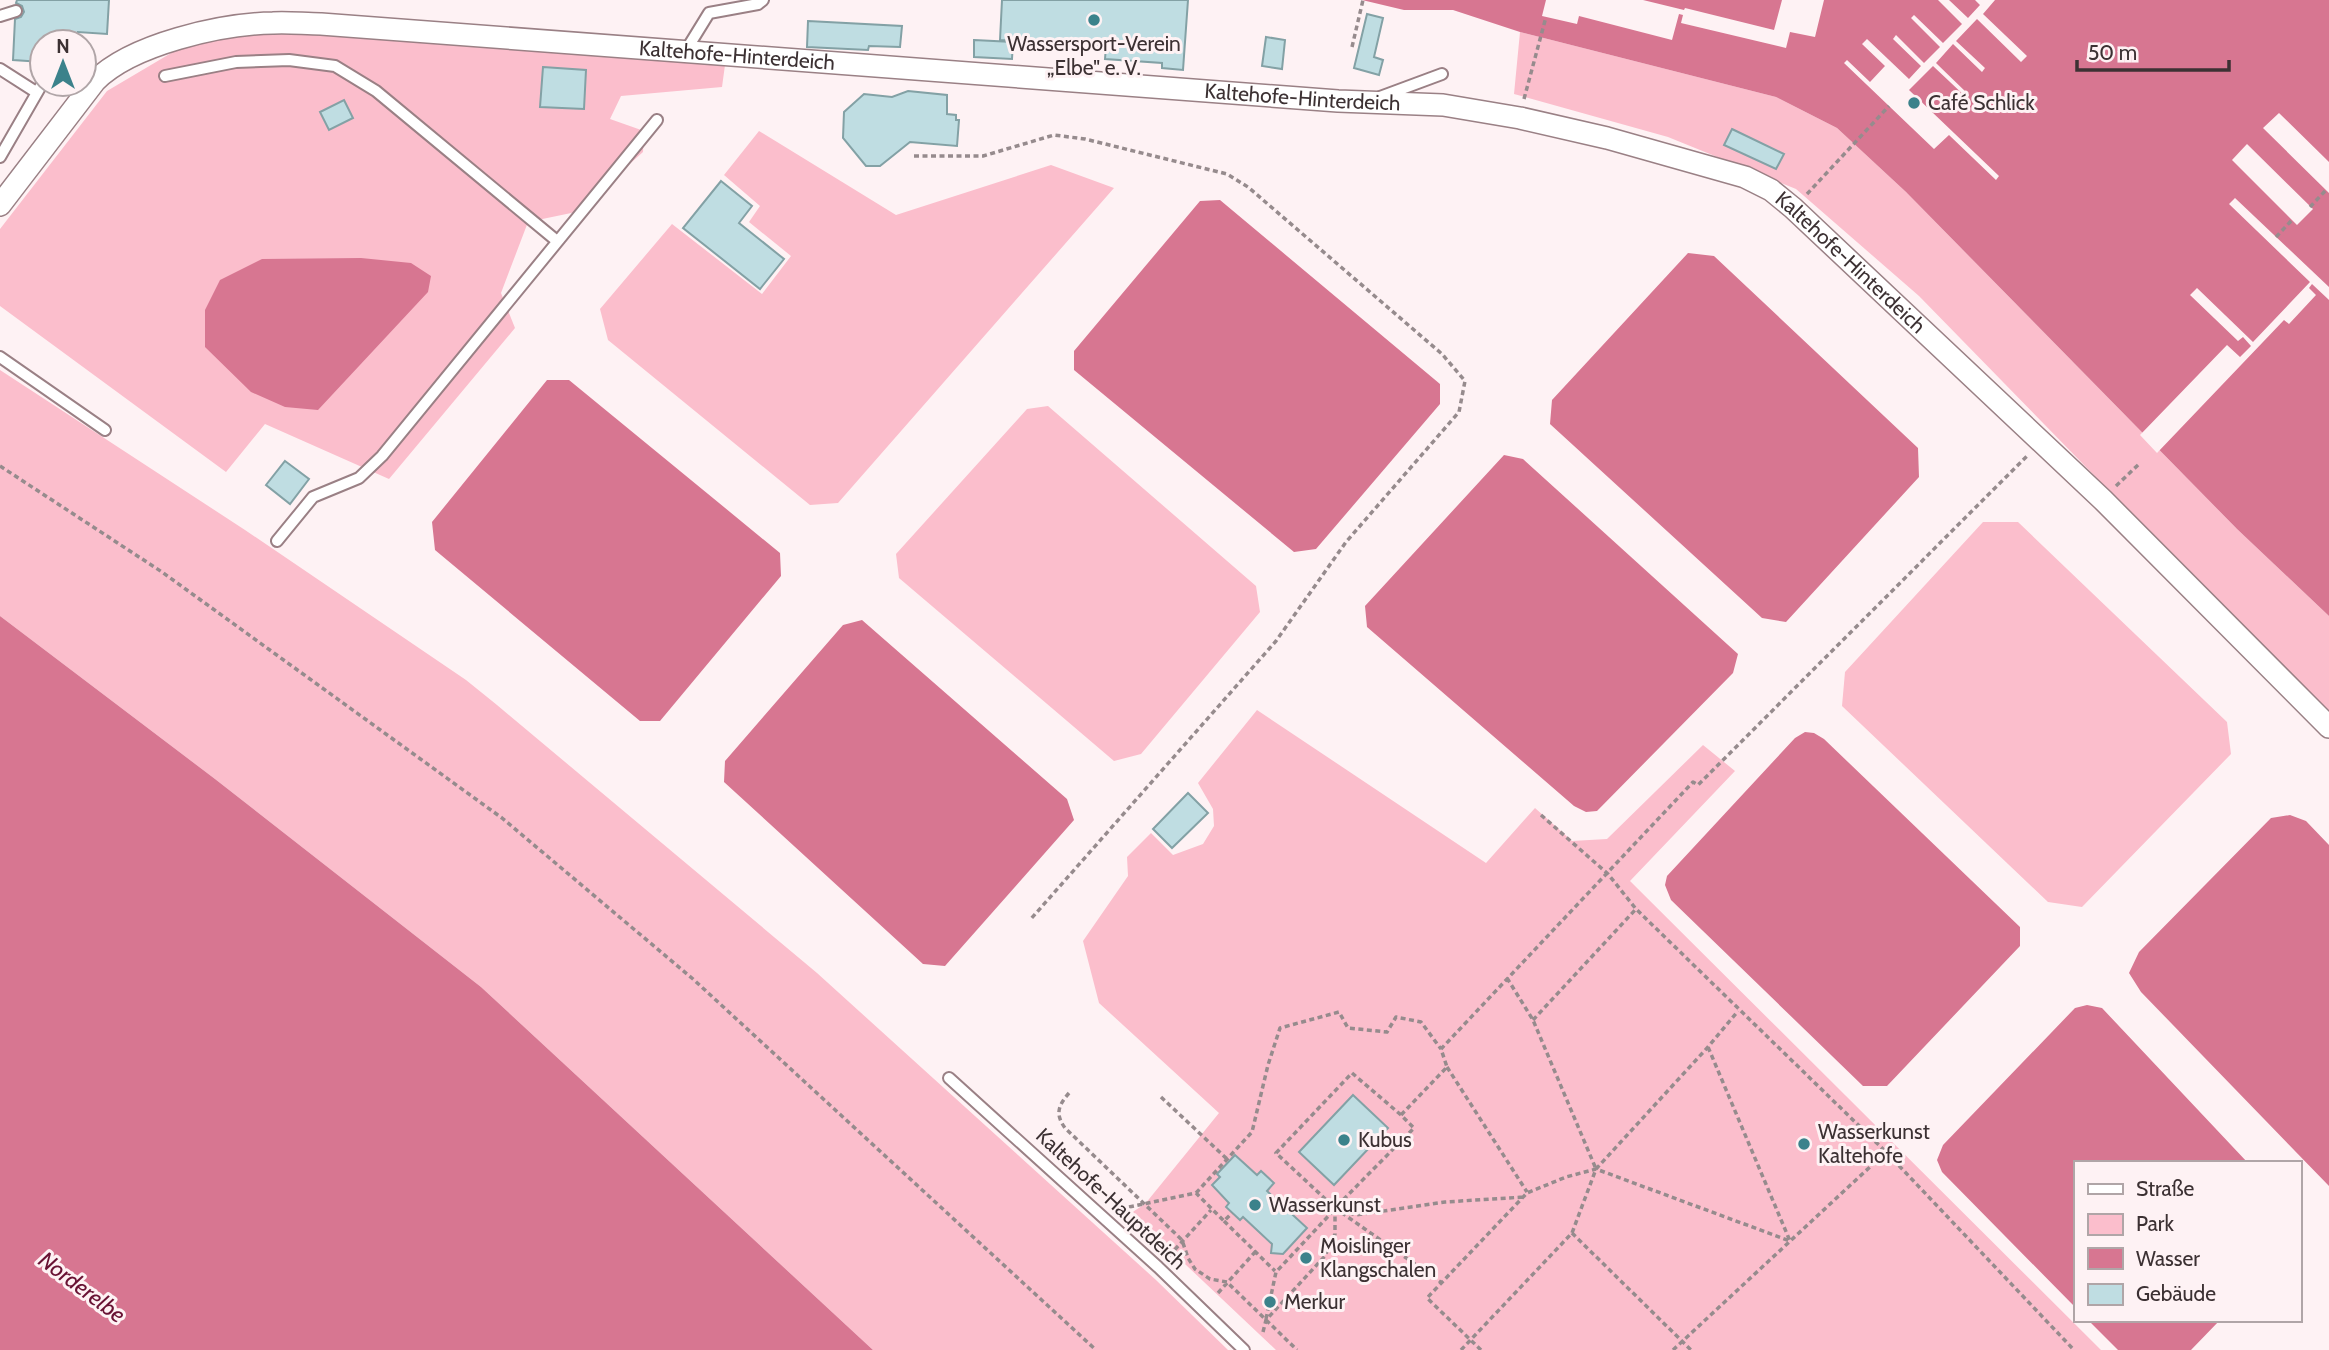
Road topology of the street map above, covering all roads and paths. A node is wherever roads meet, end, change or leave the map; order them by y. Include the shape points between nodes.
1 (763, 0) edge
2 (1363, 0) edge
3 (16, 11) dead end
4 (0, 16) edge
5 (1546, 17) dead end
6 (1352, 47) dead end
7 (685, 52) junction
8 (0, 69) edge
9 (1442, 74) dead end
10 (165, 76) dead end
11 (28, 83) edge
12 (33, 98) edge
13 (1370, 101) junction
14 (1889, 106) dead end
15 (1522, 107) dead end
16 (657, 120) dead end
17 (914, 156) dead end
18 (0, 157) edge
19 (2326, 190) dead end
20 (1806, 196) dead end
21 (0, 205) edge
22 (2310, 207) dead end
23 (2292, 220) dead end
24 (2276, 237) dead end
25 (557, 241) junction
26 (0, 358) edge
27 (105, 430) dead end
28 (2040, 441) junction
29 (2138, 464) dead end
30 (0, 466) edge
31 (2103, 500) junction
32 (276, 541) dead end
33 (2329, 727) edge
34 (1541, 815) dead end
35 (1608, 874) junction
36 (1636, 909) junction
37 (1030, 920) dead end
38 (1507, 978) junction
39 (1738, 1010) junction
40 (1533, 1020) junction
41 (1708, 1047) junction
42 (1441, 1049) junction
43 (1447, 1067) junction
44 (949, 1078) dead end
45 (1069, 1093) dead end
46 (1161, 1097) dead end
47 (1401, 1115) junction
48 (1886, 1152) junction
49 (1227, 1159) junction
50 (1595, 1169) junction
51 (1196, 1194) junction
52 (1526, 1195) junction
53 (1145, 1204) junction
54 (1129, 1208) dead end
55 (1335, 1208) junction
56 (1212, 1209) junction
57 (1232, 1213) dead end
58 (1224, 1221) junction
59 (1572, 1233) junction
60 (1182, 1240) junction
61 (1790, 1241) junction
62 (1256, 1251) junction
63 (1158, 1267) junction
64 (1276, 1272) junction
65 (1227, 1282) junction
66 (1442, 1283) junction
67 (1217, 1293) dead end
68 (1266, 1320) junction
69 (1263, 1332) dead end
70 (1471, 1340) junction
71 (1682, 1341) junction
72 (1096, 1350) edge
73 (1244, 1350) edge
74 (1297, 1350) edge
75 (1461, 1350) edge
76 (1481, 1350) edge
77 (1673, 1350) edge
78 (1691, 1350) edge
79 (2074, 1350) edge

1 - 7 lane via 709,13
2 - 6 path
3 - 4 lane
5 - 15 path
7 - 13 street, Kaltehofe-Hinterdeich
7 - 21 street, Kaltehofe-Hinterdeich via 321,24 262,23 202,33 141,51 108,68
8 - 11 lane
9 - 13 lane
10 - 25 lane via 236,62 289,60 335,66 376,91
12 - 18 lane
13 - 28 street, Kaltehofe-Hinterdeich via 1443,105 1520,118 1745,177 1793,208
14 - 20 path
16 - 25 lane
17 - 37 path via 983,156 1054,135 1227,174 1248,187 1442,354 1465,381 1459,412 1346,542 1276,641
19 - 22 path
23 - 24 path
25 - 32 lane via 382,456 359,478 313,497
26 - 27 lane
28 - 31 street, Kaltehofe-Hinterdeich
28 - 35 path via 1698,785 1693,782
29 - 31 path
30 - 72 path via 162,572 502,818 693,979
31 - 33 street, Kaltehofe-Hinterdeich
34 - 35 path
35 - 36 path
35 - 38 path
36 - 39 path
36 - 40 path
38 - 40 path
38 - 42 path
39 - 41 path
39 - 48 path
40 - 50 path
41 - 50 path
41 - 61 path
42 - 43 path
42 - 49 path via 1421,1022 1396,1017 1387,1032 1348,1028 1339,1012 1280,1028 1252,1132
43 - 47 path
43 - 52 path
44 - 63 lane, Kaltehofe-Hauptdeich
45 - 53 path via 1058,1110 1065,1128
46 - 49 path
47 - 55 path via 1414,1128
47 - 55 path via 1352,1073 1276,1153
48 - 61 path
48 - 79 path
49 - 51 path
50 - 52 path
50 - 59 path
50 - 61 path
51 - 53 path
51 - 56 path
52 - 55 path via 1356,1215
52 - 66 path
53 - 54 path
53 - 60 path
55 - 64 path
55 - 66 path
55 - 68 path via 1335,1234 1325,1256
56 - 58 path
56 - 60 path
57 - 58 path
58 - 62 path
59 - 70 path
59 - 71 path
60 - 63 path
60 - 65 path via 1195,1269 1210,1279
61 - 71 path
62 - 64 path
62 - 65 path
63 - 73 lane, Kaltehofe-Hauptdeich
64 - 68 path
65 - 67 path
65 - 68 path
66 - 70 path via 1427,1298
68 - 69 path
68 - 74 path
70 - 75 path
70 - 76 path
71 - 77 path
71 - 78 path

